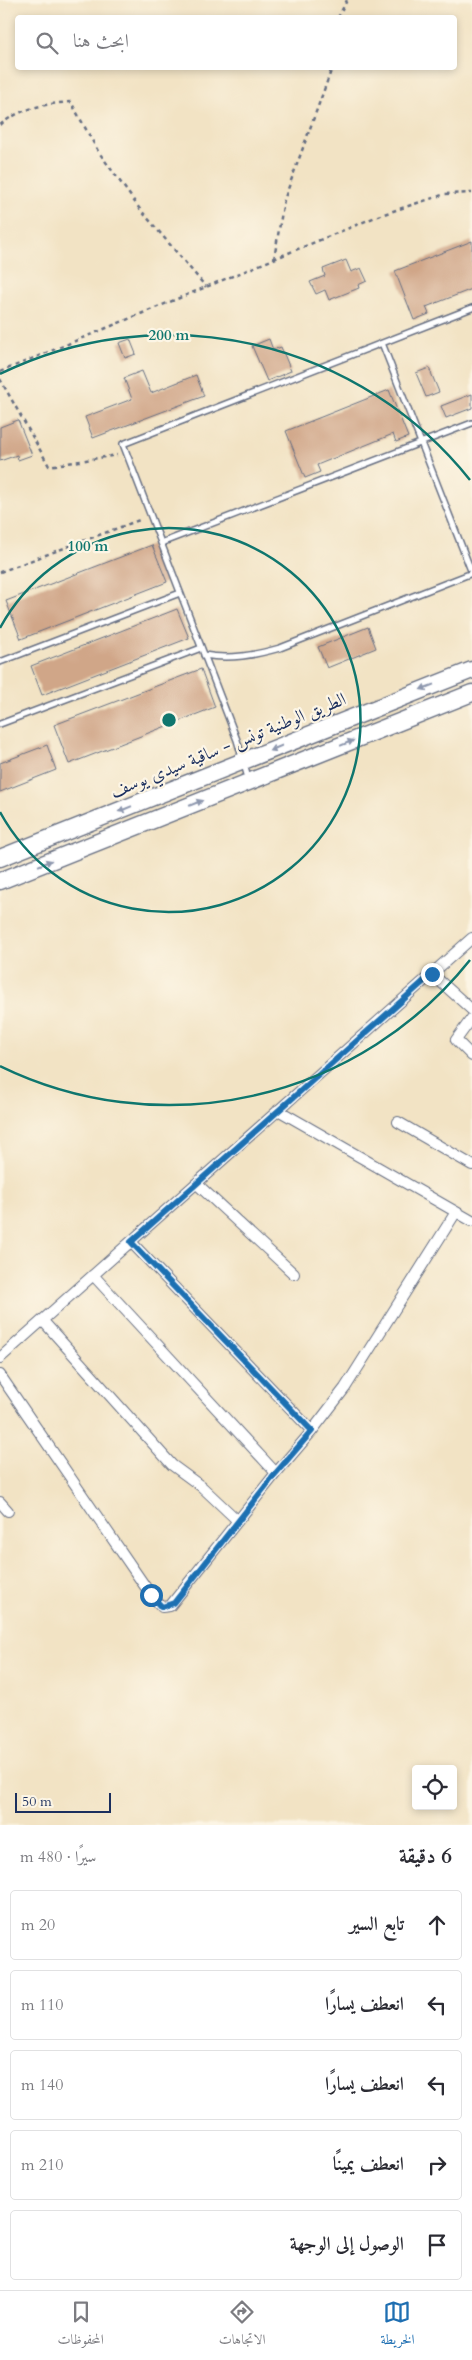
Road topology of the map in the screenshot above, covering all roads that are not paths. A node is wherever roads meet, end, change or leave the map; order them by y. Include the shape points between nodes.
1 (472, 308) edge
2 (382, 343) junction
3 (472, 423) edge
4 (421, 442) junction
5 (161, 543) junction
6 (472, 573) edge
7 (180, 593) junction
8 (201, 648) junction
9 (204, 655) junction
10 (0, 662) edge
11 (472, 670) edge
12 (472, 693) edge
13 (0, 724) edge
14 (243, 762) junction
15 (249, 782) junction
16 (0, 858) edge
17 (0, 881) edge
18 (472, 938) edge
19 (432, 974) junction
20 (472, 1010) edge
21 (472, 1018) edge
22 (472, 1056) edge
23 (278, 1110) junction
24 (398, 1122) dead end
25 (472, 1166) edge
26 (197, 1184) junction
27 (456, 1212) junction
28 (472, 1221) edge
29 (131, 1242) junction
30 (294, 1274) dead end
31 (93, 1275) junction
32 (42, 1321) junction
33 (0, 1358) edge
34 (0, 1375) edge
35 (312, 1431) junction
36 (276, 1473) junction
37 (0, 1502) edge
38 (8, 1511) dead end
39 (238, 1521) junction

1 - 2 lane
2 - 4 lane
2 - 5 lane via 123,444
3 - 4 lane
4 - 5 lane
4 - 6 lane
5 - 7 lane
6 - 9 lane via 280,648 238,657
7 - 8 lane
7 - 10 lane
8 - 9 lane
8 - 13 lane
9 - 14 lane
11 -> 14 main road, الطريق الوطنية تونس - ساقية سيدي يوسف
15 -> 12 main road
14 - 15 lane
14 -> 16 main road, الطريق الوطنية تونس - ساقية سيدي يوسف
17 -> 15 main road
18 - 19 street
19 - 20 street
19 - 23 street
21 - 22 street via 456,1040
23 - 26 street
23 - 27 street
24 - 25 street
26 - 29 street
26 - 30 street
27 - 28 street
27 - 35 street via 345,1388
29 - 31 street
29 - 35 street
31 - 32 street
31 - 36 street
32 - 33 street
32 - 39 street via 172,1465 202,1487
34 - 39 street via 162,1607 174,1603
35 - 36 street
36 - 39 street
37 - 38 street

